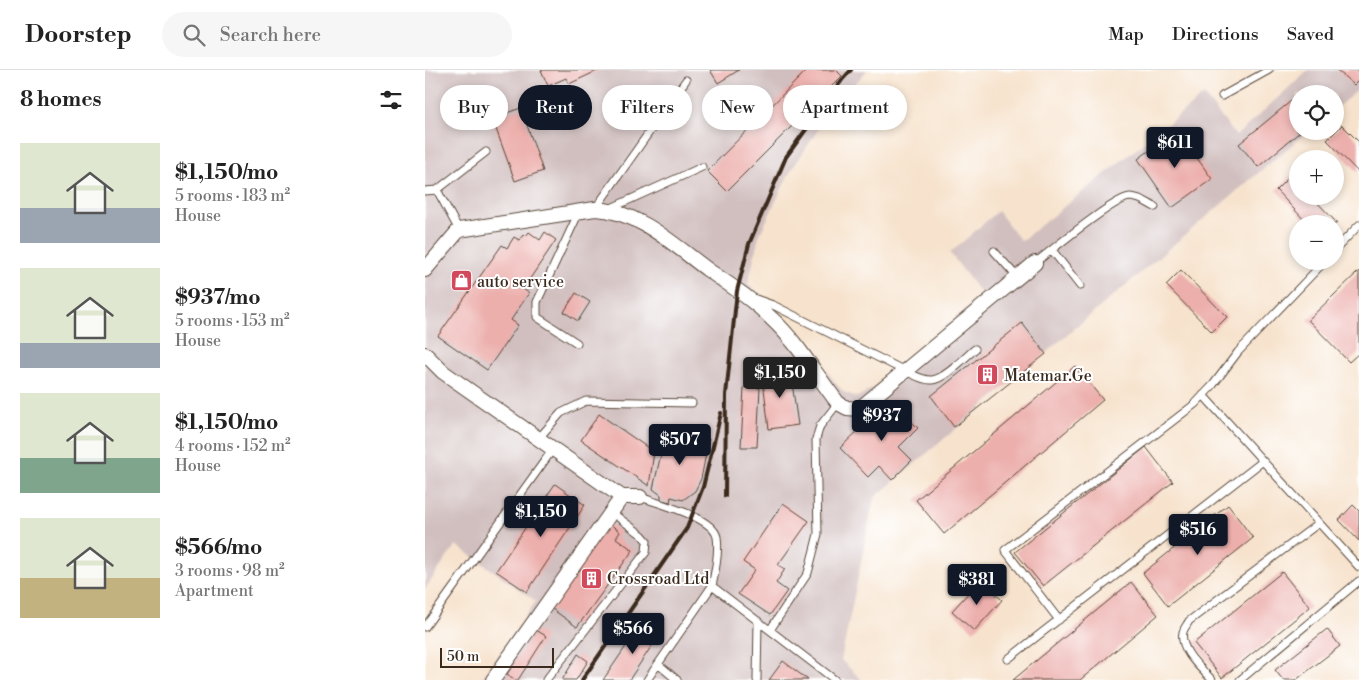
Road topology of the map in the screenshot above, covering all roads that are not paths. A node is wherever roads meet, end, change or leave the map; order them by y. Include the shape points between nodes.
1 (1269, 70) edge
2 (686, 80) dead end
3 (1222, 96) dead end
4 (486, 152) dead end
5 (702, 167) dead end
6 (437, 190) junction
7 (425, 191) edge
8 (1155, 207) dead end
9 (602, 209) junction
10 (579, 211) junction
11 (1359, 225) edge
12 (459, 230) junction
13 (1344, 241) edge
14 (1052, 250) junction
15 (994, 251) dead end
16 (1035, 263) joint
17 (425, 270) edge
18 (1316, 270) edge
19 (1017, 278) junction
20 (1080, 286) dead end
21 (741, 294) junction
22 (577, 343) dead end
23 (975, 349) dead end
24 (425, 354) edge
25 (905, 372) junction
26 (1203, 395) junction
27 (692, 402) dead end
28 (838, 403) junction
29 (538, 439) junction
30 (553, 449) junction
31 (1263, 461) junction
32 (621, 497) junction
33 (640, 497) joint
34 (611, 512) junction
35 (1319, 523) junction
36 (1359, 567) edge
37 (1359, 581) edge
38 (713, 586) junction
39 (1059, 620) junction
40 (758, 621) junction
41 (425, 627) edge
42 (770, 630) junction
43 (1008, 659) dead end
44 (658, 664) junction
45 (493, 680) edge
46 (546, 680) edge
47 (647, 680) edge
48 (677, 680) edge
49 (757, 680) edge
50 (835, 680) edge
51 (1212, 680) edge
52 (1240, 680) edge

1 - 3 lane
2 - 9 lane
4 - 6 lane
5 - 9 lane
6 - 7 lane
6 - 12 lane
8 - 14 lane via 1141,199 1129,197 1121,200
9 - 10 street
9 - 21 street via 650,227
10 - 12 street
10 - 22 lane via 537,302 537,317
11 - 13 lane
12 - 17 street
14 - 16 lane
14 - 20 lane
15 - 19 lane
16 - 19 street
18 - 26 lane via 1238,352
19 - 25 street
21 - 25 lane via 773,305
21 - 28 street via 772,318 796,344
23 - 25 lane via 941,377 932,380
24 - 29 street via 443,372
25 - 28 street via 859,409
26 - 31 lane
26 - 39 lane via 1005,550
27 - 29 lane via 587,400 561,414
28 - 42 lane via 820,426 816,439 818,534 808,573
29 - 30 street
30 - 32 street
30 - 41 lane
31 - 35 lane
31 - 39 lane
32 - 33 street
32 - 34 street
33 - 38 lane via 692,515 717,535
34 - 45 street
34 - 46 lane via 642,535 647,541 646,552
35 - 36 lane
35 - 51 lane via 1189,621 1183,630 1182,640 1188,653
37 - 52 lane
38 - 40 lane
38 - 44 lane
39 - 43 lane
40 - 42 lane
40 - 49 lane
42 - 50 lane
44 - 47 lane
44 - 48 lane

